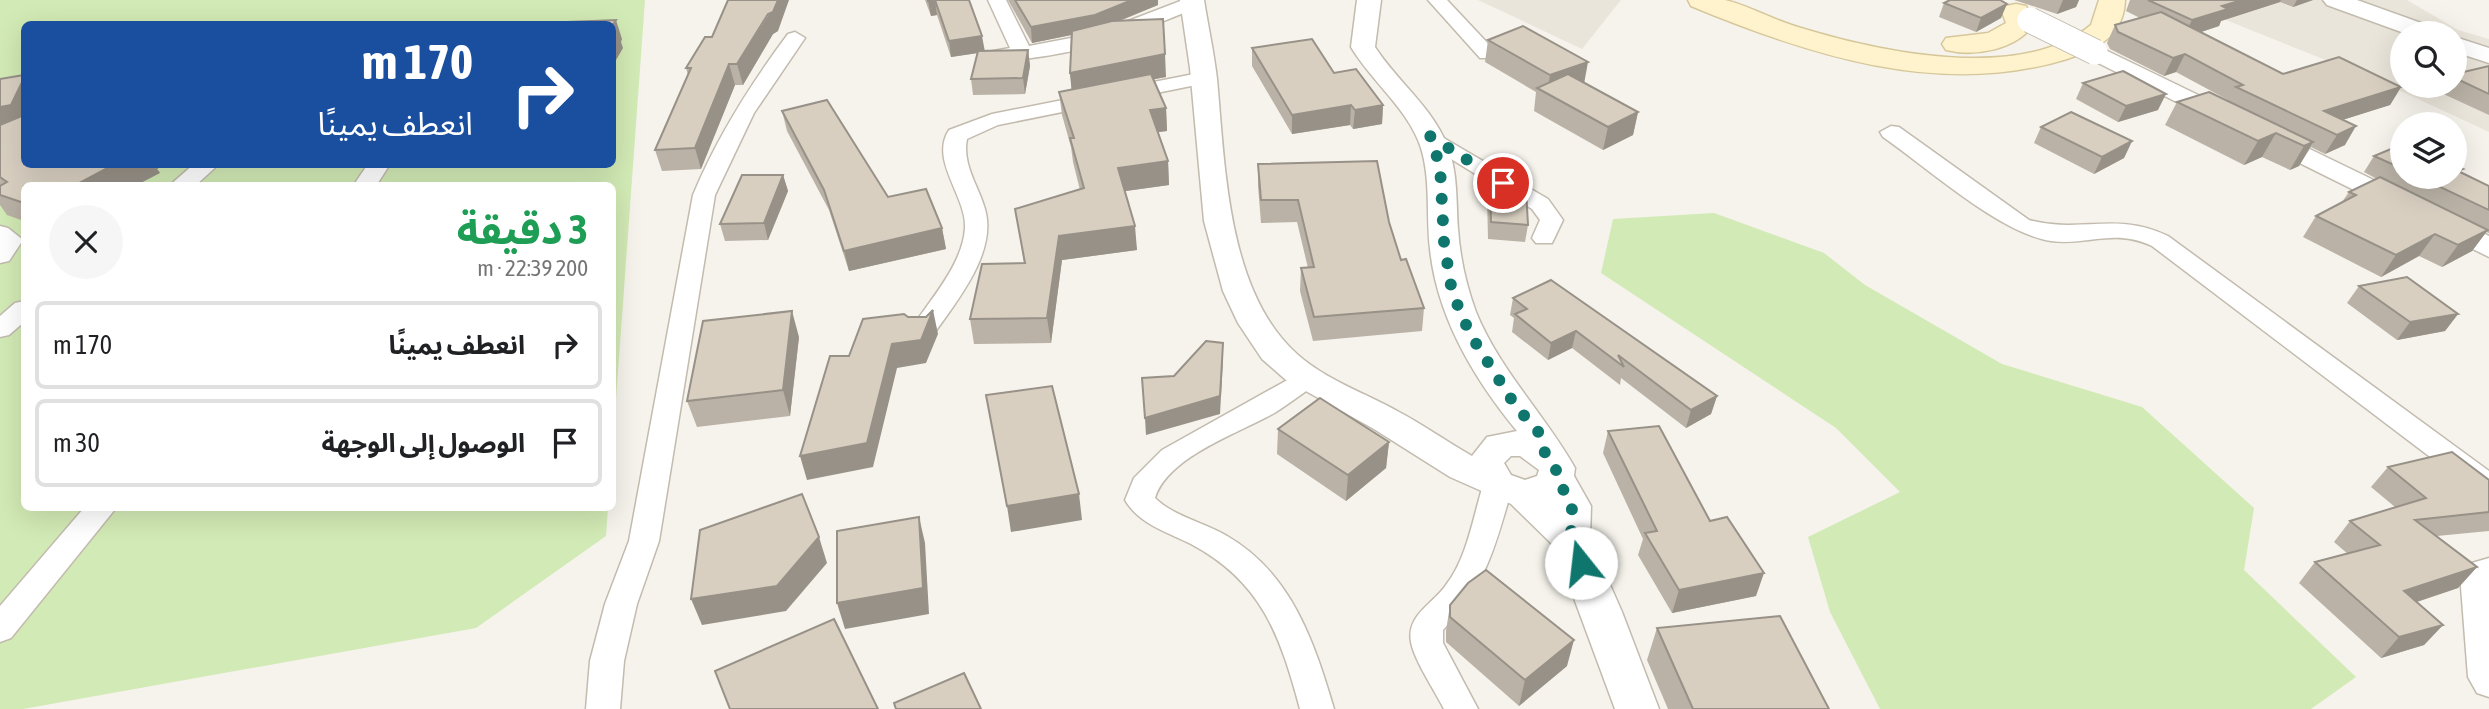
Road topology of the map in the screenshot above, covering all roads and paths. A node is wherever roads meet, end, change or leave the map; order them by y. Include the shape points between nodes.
1 (996, 0) edge
2 (1369, 0) edge
3 (1437, 0) edge
4 (1700, 0) edge
5 (1722, 0) edge
6 (1745, 0) edge
7 (2092, 0) edge
8 (2112, 0) edge
9 (2335, 0) edge
10 (1192, 2) edge
11 (2013, 11) edge
12 (2393, 21) edge
13 (795, 38) dead end
14 (2467, 48) edge
15 (1022, 52) junction
16 (1487, 54) dead end
17 (2102, 55) junction
18 (995, 56) edge
19 (2489, 56) edge
20 (1929, 64) junction
21 (1204, 78) junction
22 (1891, 132) dead end
23 (1430, 136) junction
24 (203, 168) edge
25 (185, 182) edge
26 (0, 233) edge
27 (1544, 238) dead end
28 (2489, 247) edge
29 (0, 256) edge
30 (21, 312) edge
31 (0, 329) edge
32 (922, 332) edge
33 (1307, 378) junction
34 (1516, 469) junction
35 (2489, 486) edge
36 (98, 511) edge
37 (2489, 570) edge
38 (0, 629) edge
39 (2489, 683) edge
40 (603, 709) edge
41 (1317, 709) edge
42 (1461, 709) edge
43 (1637, 709) edge

1 - 15 street
2 - 23 street via 1363,47
3 - 16 street
4 - 20 main road via 1795,38
5 - 7 main road via 1853,42 1997,53 2042,45 2058,37 2079,22
6 - 11 main road via 1860,35 1935,43 1989,43 2006,37 2020,24
8 - 20 main road via 2111,21 2096,36 2062,52 2000,64
9 - 12 street
10 - 15 street via 1103,38
10 - 21 street
11 - 17 street, bridge
13 - 40 street via 761,84 717,162 704,195 643,541 607,661
14 - 19 street
15 - 18 street
17 - 20 main road via 2009,74 1967,73
17 - 28 street
21 - 32 street via 992,120 957,135 953,145 974,206 977,230 971,252
21 - 33 street via 1207,142 1231,275 1274,352
22 - 35 street via 2021,225 2053,234 2122,229 2160,241
23 - 27 street via 1540,204 1553,219
23 - 34 street via 1440,166 1452,292 1470,334 1515,405 1540,434
24 - 25 street
26 - 29 street via 11,240
30 - 31 street
33 - 34 street via 1451,463
33 - 41 street via 1186,447 1150,477 1140,490 1140,500 1147,509 1236,556 1262,583 1302,653
34 - 42 street via 1457,595 1427,626 1427,643
34 - 43 street via 1571,539
36 - 38 street
37 - 39 street via 2476,574

